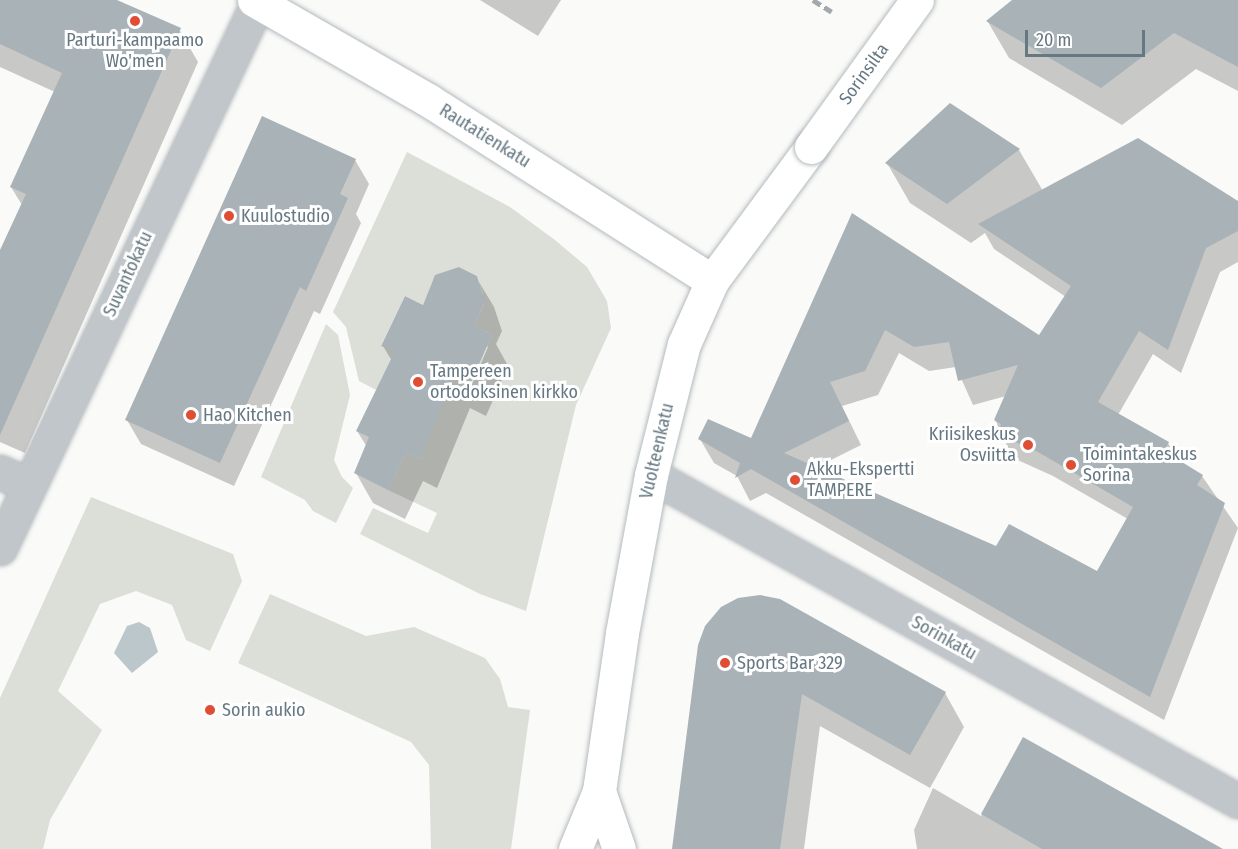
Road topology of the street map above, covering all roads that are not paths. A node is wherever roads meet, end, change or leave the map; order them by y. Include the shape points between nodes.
1 (916, 0) edge
2 (256, 1) edge
3 (811, 147) joint
4 (712, 281) junction
5 (651, 475) junction
6 (14, 479) edge
7 (0, 548) edge
8 (599, 791) junction
9 (1238, 801) edge
10 (575, 849) edge
11 (619, 849) edge

1 - 3 main road, Sorinsilta, bridge
2 - 4 main road, Rautatienkatu via 428,100
2 - 6 street, Suvantokatu
3 - 4 main road, Vuolteenkatu
4 - 5 main road, Vuolteenkatu via 675,372
5 - 8 main road, Vuolteenkatu via 621,633
5 - 9 street, Sorinkatu
6 - 7 street, Suvantokatu
8 - 10 main road, Vuolteenkatu
8 - 11 main road, Vuolteenkatu

